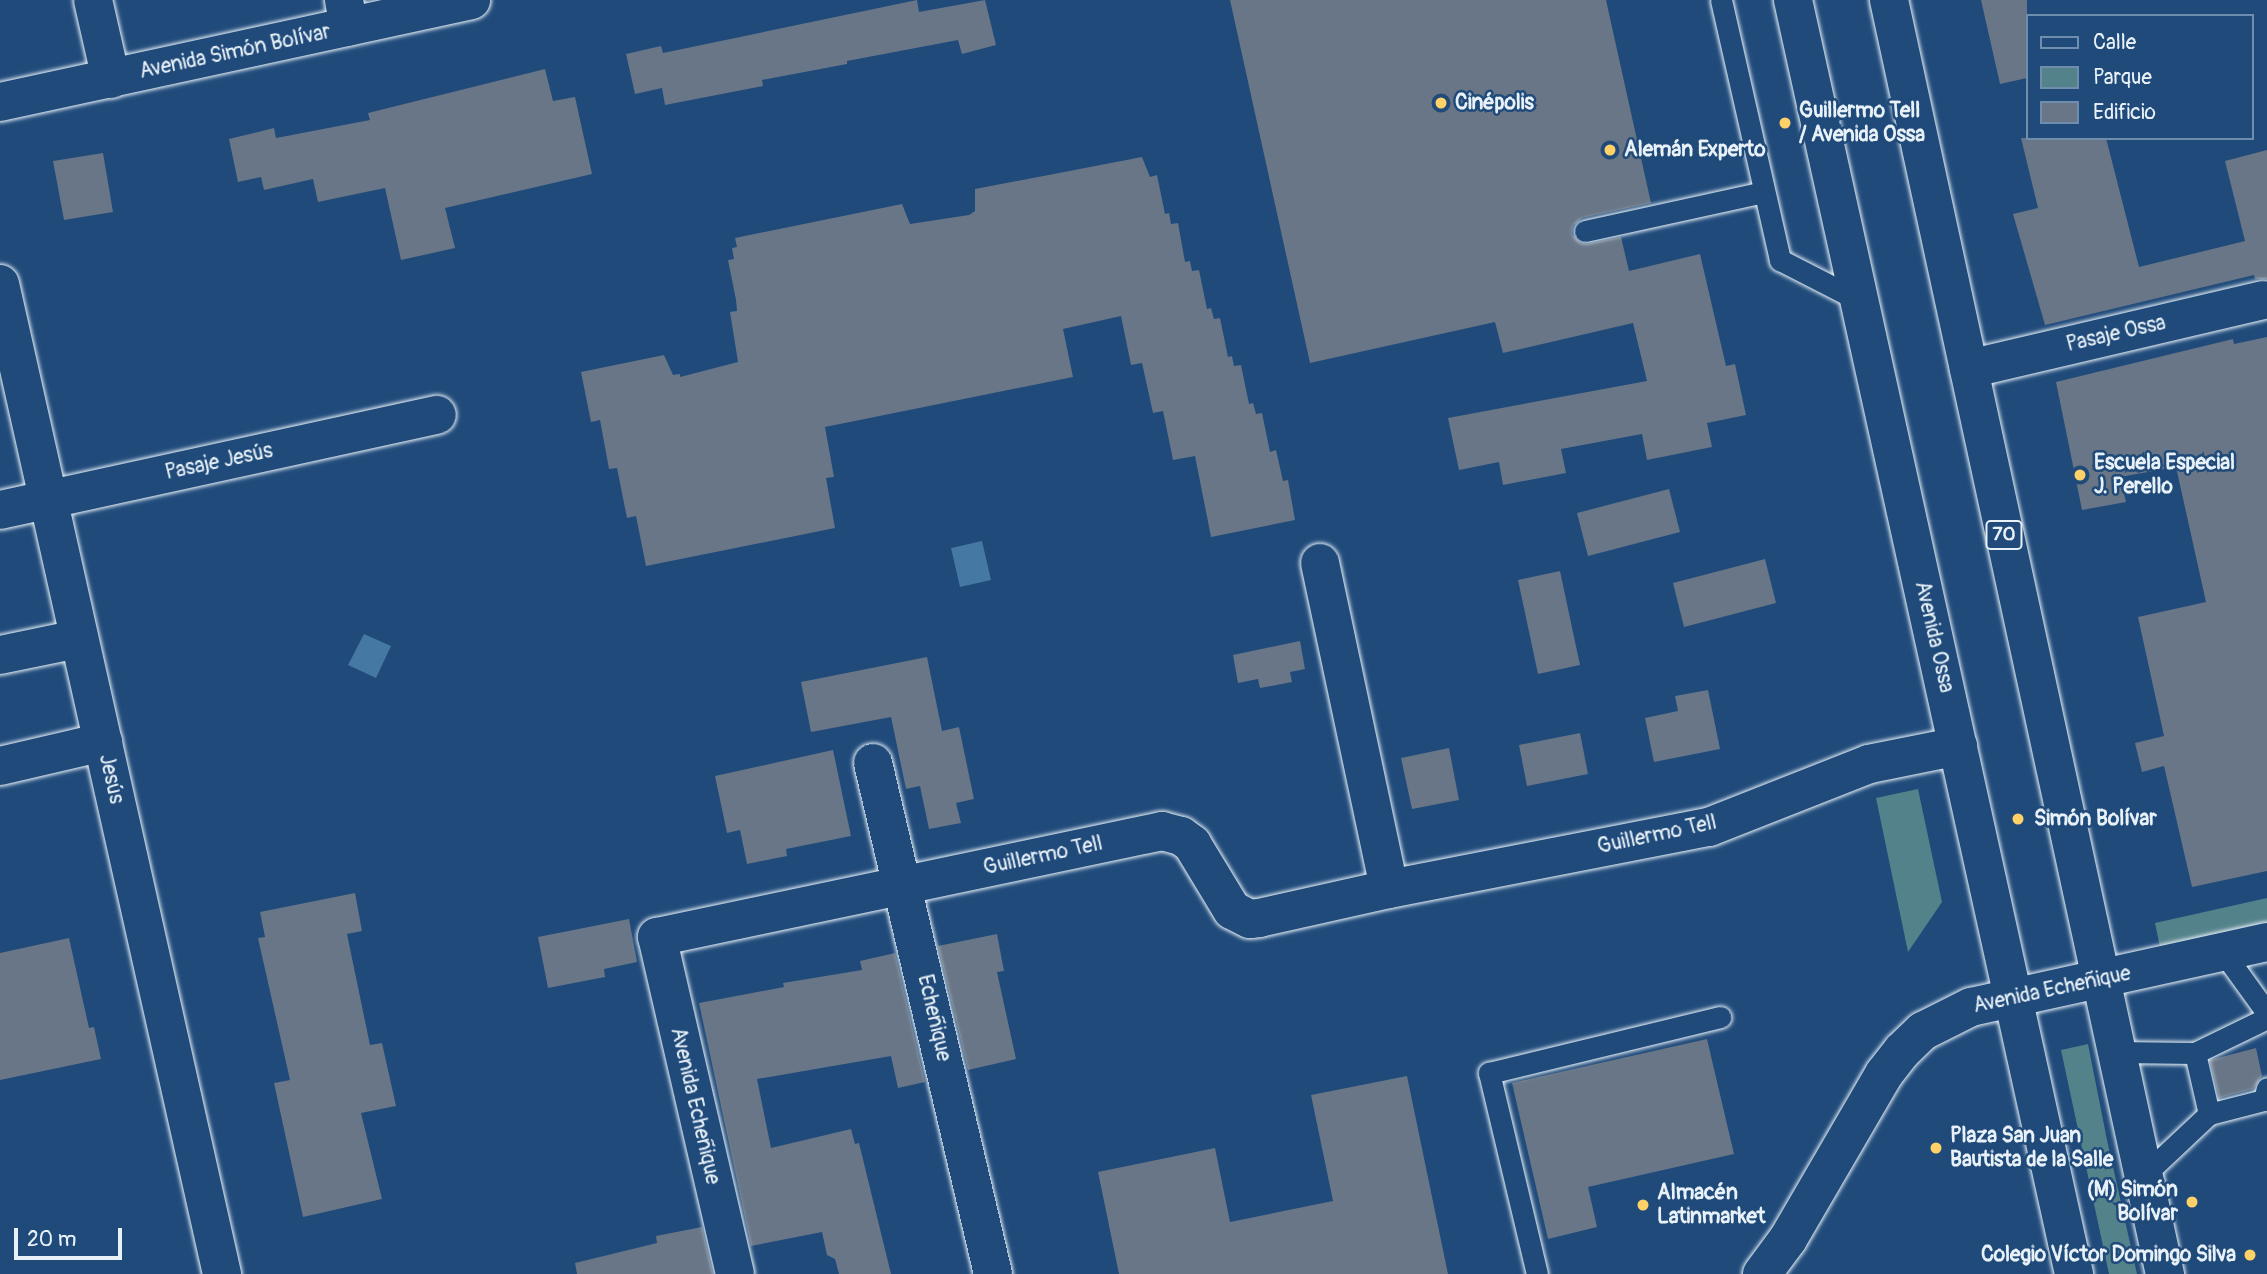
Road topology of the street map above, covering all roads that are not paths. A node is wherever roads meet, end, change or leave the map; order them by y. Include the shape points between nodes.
1 (93, 0) edge
2 (471, 0) edge
3 (1721, 0) edge
4 (1793, 0) edge
5 (1889, 0) edge
6 (346, 13) edge
7 (110, 79) junction
8 (0, 102) edge
9 (1764, 192) junction
10 (1585, 231) dead end
11 (0, 284) edge
12 (1858, 300) junction
13 (2263, 300) dead end
14 (1969, 369) junction
15 (437, 415) dead end
16 (48, 499) junction
17 (0, 509) edge
18 (1320, 563) dead end
19 (78, 639) junction
20 (0, 655) edge
21 (103, 742) junction
22 (1958, 746) junction
23 (873, 763) dead end
24 (0, 766) edge
25 (903, 886) junction
26 (1389, 889) junction
27 (657, 937) joint
28 (2267, 943) edge
29 (2223, 952) junction
30 (2100, 979) junction
31 (2011, 996) junction
32 (2267, 1016) edge
33 (1720, 1017) dead end
34 (2117, 1052) junction
35 (2195, 1053) junction
36 (2267, 1088) edge
37 (2208, 1114) junction
38 (2143, 1176) junction
39 (222, 1274) edge
40 (735, 1274) edge
41 (993, 1274) edge
42 (1537, 1274) edge
43 (1762, 1274) edge
44 (2074, 1274) edge
45 (2165, 1274) edge

1 - 7 street
2 - 6 street, Avenida Simón Bolívar
3 - 9 lane
4 - 12 street, Avenida Ossa
5 - 14 street, 70
6 - 7 street, Avenida Simón Bolívar
7 - 8 street, Avenida Simón Bolívar
9 - 10 lane
9 - 12 lane via 1780,260
11 - 16 street, Jesús
12 - 22 street, Avenida Ossa
13 - 14 street, Pasaje Ossa
14 - 30 street, 70
15 - 16 street, Pasaje Jesús
16 - 17 street, Pasaje Jesús
16 - 19 street, Jesús
18 - 26 street
19 - 20 street
19 - 21 street, Jesús
21 - 24 street
21 - 39 street, Jesús
22 - 26 street, Guillermo Tell via 1868,764 1709,827
22 - 31 street, Avenida Ossa
23 - 25 street, Echeñique
25 - 26 street, Guillermo Tell via 1162,831 1192,844 1232,910 1250,919
25 - 27 street, Guillermo Tell
25 - 41 street, Echeñique
27 - 40 street, Avenida Echeñique
28 - 29 street, Avenida Echeñique
29 - 30 street, Avenida Echeñique
29 - 32 lane via 2255,992
30 - 31 street, Avenida Echeñique
30 - 34 street, 70
31 - 43 street, Avenida Echeñique via 1948,1016 1902,1051
31 - 44 street, Avenida Ossa
32 - 35 lane
33 - 42 lane via 1489,1073
34 - 35 lane
34 - 38 street, 70
35 - 37 lane
36 - 37 lane via 2264,1100
37 - 38 lane
38 - 45 street, 70

